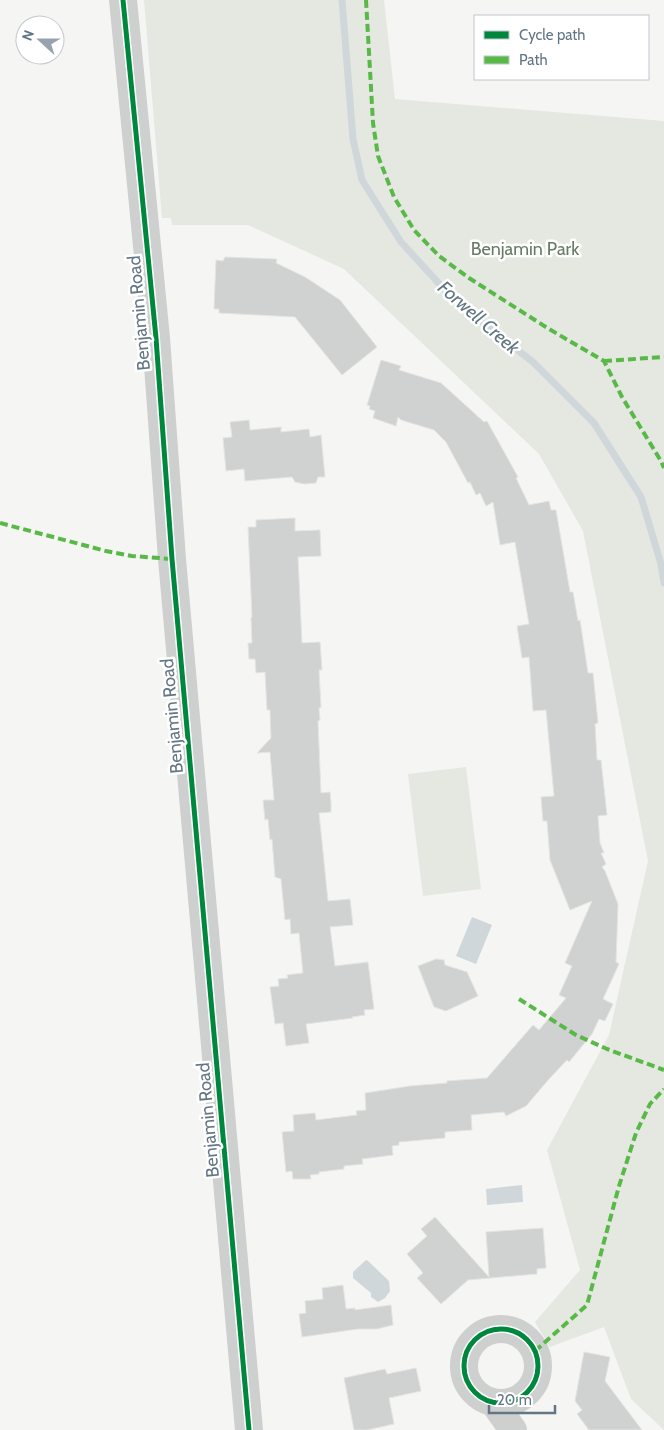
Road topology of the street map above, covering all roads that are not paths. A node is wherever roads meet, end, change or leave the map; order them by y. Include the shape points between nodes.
1 (123, 0) edge
2 (494, 1403) dead end
3 (250, 1430) edge
4 (513, 1430) edge

1 - 3 street, Benjamin Road via 156,338 172,558
2 - 4 street

